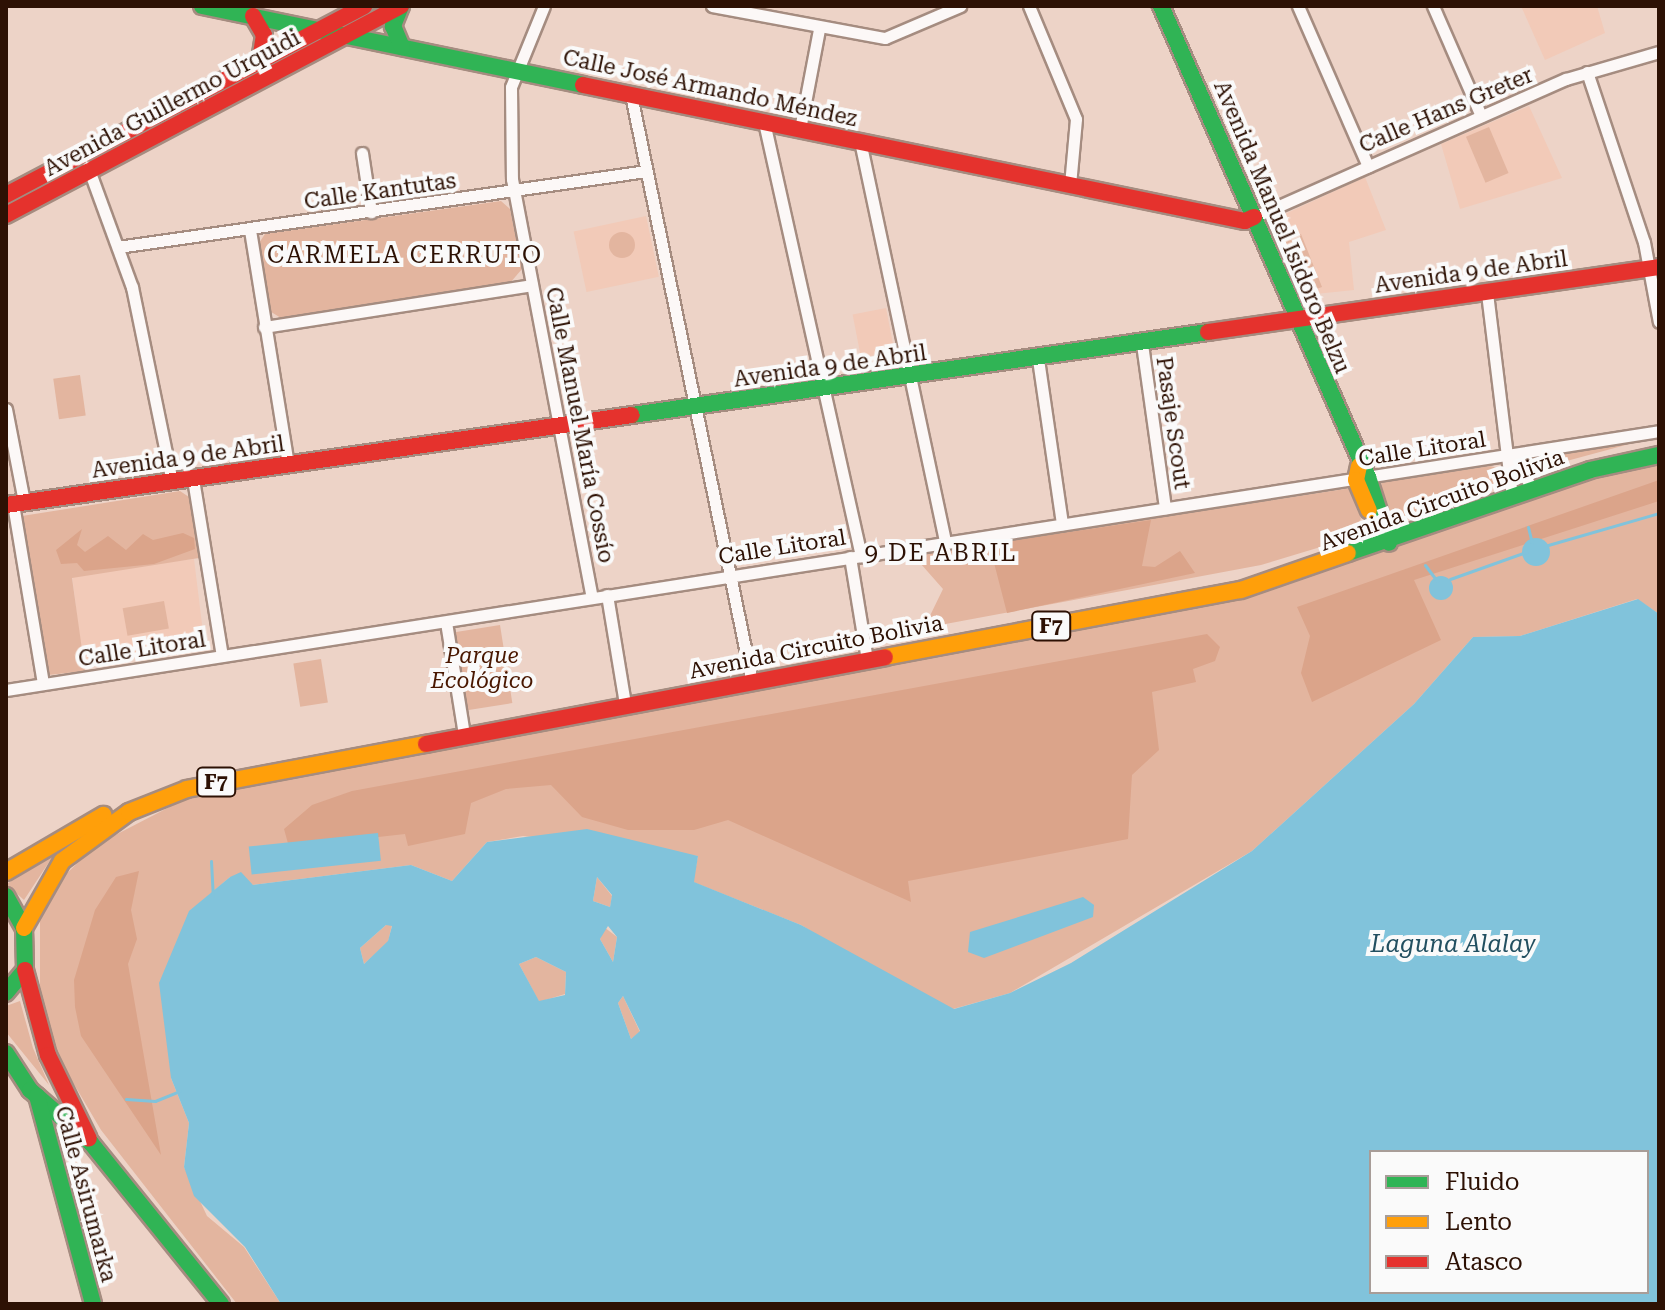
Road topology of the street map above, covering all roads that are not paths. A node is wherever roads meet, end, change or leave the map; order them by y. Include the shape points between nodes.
1 (202, 6) edge
2 (364, 6) edge
3 (401, 6) edge
4 (544, 6) edge
5 (712, 6) edge
6 (778, 6) edge
7 (960, 6) edge
8 (1029, 6) edge
9 (1161, 6) edge
10 (1298, 6) edge
11 (1433, 6) edge
12 (253, 16) junction
13 (775, 19) junction
14 (819, 29) junction
15 (319, 30) junction
16 (346, 35) junction
17 (402, 47) junction
18 (1659, 52) edge
19 (260, 61) junction
20 (516, 71) junction
21 (1587, 72) junction
22 (631, 95) junction
23 (1481, 116) junction
24 (764, 122) junction
25 (800, 129) junction
26 (860, 141) junction
27 (362, 153) dead end
28 (82, 155) junction
29 (1368, 166) junction
30 (90, 171) junction
31 (646, 171) junction
32 (1070, 185) junction
33 (1240, 185) junction
34 (513, 193) junction
35 (6, 195) edge
36 (371, 212) junction
37 (1208, 213) junction
38 (6, 215) edge
39 (1254, 217) junction
40 (250, 230) junction
41 (118, 247) junction
42 (1655, 267) edge
43 (532, 285) junction
44 (1487, 293) junction
45 (1300, 319) junction
46 (1659, 322) edge
47 (264, 327) junction
48 (1142, 344) junction
49 (1038, 359) junction
50 (909, 377) junction
51 (824, 389) junction
52 (697, 407) junction
53 (6, 409) edge
54 (560, 425) junction
55 (1659, 431) edge
56 (1659, 446) edge
57 (1511, 455) junction
58 (1659, 455) edge
59 (288, 465) junction
60 (1361, 474) junction
61 (193, 479) junction
62 (172, 482) junction
63 (1531, 486) junction
64 (1511, 492) junction
65 (14, 504) edge
66 (1165, 508) junction
67 (1062, 524) junction
68 (1383, 540) junction
69 (945, 542) junction
70 (855, 556) junction
71 (734, 575) junction
72 (607, 595) junction
73 (592, 597) junction
74 (446, 622) junction
75 (866, 655) junction
76 (222, 656) junction
77 (752, 676) junction
78 (43, 684) junction
79 (6, 690) edge
80 (624, 699) junction
81 (463, 730) junction
82 (6, 872) edge
83 (6, 896) edge
84 (24, 928) junction
85 (25, 970) junction
86 (6, 993) edge
87 (6, 1053) edge
88 (6, 1078) edge
89 (34, 1093) junction
90 (91, 1143) junction
91 (93, 1304) edge
92 (221, 1304) edge

1 - 12 main road, Calle José Armando Méndez
2 - 15 main road, Avenida Guillermo Urquidi
3 - 16 main road, Avenida Guillermo Urquidi
3 - 17 main road via 393,26
4 - 20 street
5 - 13 street
6 - 13 street
7 - 14 street via 885,38
8 - 32 street via 1076,119
9 - 33 main road, Avenida Manuel Isidoro Belzu
10 - 29 street
11 - 23 street
12 - 15 main road, Calle José Armando Méndez
12 - 19 main road via 264,35
13 - 14 street
14 - 25 street
15 - 16 main road, Calle José Armando Méndez
15 - 19 main road, Avenida Guillermo Urquidi
16 - 17 main road, Calle José Armando Méndez
16 - 30 main road, Avenida Guillermo Urquidi
17 - 20 main road, Calle José Armando Méndez
18 - 21 street, Calle Hans Greter
19 - 28 main road, Avenida Guillermo Urquidi
20 - 22 main road, Calle José Armando Méndez
20 - 34 street, Calle Manuel María Cossío
21 - 23 street, Calle Hans Greter
21 - 42 street
22 - 24 main road, Calle José Armando Méndez
22 - 31 street
23 - 29 street, Calle Hans Greter
24 - 25 main road, Calle José Armando Méndez
24 - 51 street
25 - 26 main road, Calle José Armando Méndez
26 - 32 main road, Calle José Armando Méndez
26 - 50 street
27 - 36 street
28 - 30 street
28 - 35 main road, Avenida Guillermo Urquidi
29 - 39 street, Calle Hans Greter
30 - 38 main road, Avenida Guillermo Urquidi
30 - 41 street
31 - 34 street, Calle Kantutas
31 - 52 street
32 - 37 main road, Calle José Armando Méndez
33 - 37 main road via 1229,207
33 - 39 main road, Avenida Manuel Isidoro Belzu
34 - 36 street, Calle Kantutas
34 - 43 street, Calle Manuel María Cossío
36 - 40 street, Calle Kantutas
37 - 39 main road, Calle José Armando Méndez
39 - 45 main road, Avenida Manuel Isidoro Belzu
40 - 41 street, Calle Kantutas
40 - 47 street
41 - 62 street
42 - 44 main road, Avenida 9 de Abril
42 - 46 street
43 - 47 street
43 - 54 street, Calle Manuel María Cossío
44 - 45 main road, Avenida 9 de Abril
44 - 57 street
45 - 48 main road, Avenida 9 de Abril
45 - 60 main road, Avenida Manuel Isidoro Belzu
47 - 59 street
48 - 49 main road, Avenida 9 de Abril
48 - 66 street, Pasaje Scout
49 - 50 main road, Avenida 9 de Abril
49 - 67 street
50 - 51 main road, Avenida 9 de Abril
50 - 69 street
51 - 52 main road, Avenida 9 de Abril
51 - 70 street
52 - 54 main road, Avenida 9 de Abril
52 - 71 street
53 - 65 street
54 - 59 main road, Avenida 9 de Abril
54 - 73 street, Calle Manuel María Cossío
55 - 57 street, Calle Litoral
56 - 63 main road, Avenida Circuito Bolivia / F7
57 - 60 street, Calle Litoral
57 - 63 street
57 - 64 street
58 - 63 main road, Avenida Circuito Bolivia / F7
59 - 61 main road, Avenida 9 de Abril
60 - 66 street, Calle Litoral
60 - 68 main road, Avenida Manuel Isidoro Belzu
61 - 62 main road, Avenida 9 de Abril
61 - 76 street
62 - 65 main road, Avenida 9 de Abril
63 - 64 main road, Avenida Circuito Bolivia / F7
64 - 68 main road, Avenida Circuito Bolivia / F7
65 - 78 street
66 - 67 street, Calle Litoral
67 - 69 street, Calle Litoral
68 - 75 main road, Avenida Circuito Bolivia / F7 via 1243,579
69 - 70 street, Calle Litoral
70 - 71 street, Calle Litoral
70 - 75 street
71 - 72 street, Calle Litoral
71 - 77 street
72 - 73 street, Calle Litoral
72 - 80 street, Calle Manuel María Cossío
73 - 74 street, Calle Litoral
74 - 76 street, Calle Litoral
74 - 81 street
75 - 77 main road, Avenida Circuito Bolivia / F7
76 - 78 street, Calle Litoral
77 - 80 main road, Avenida Circuito Bolivia / F7
78 - 79 street, Calle Litoral
80 - 81 main road, Avenida Circuito Bolivia / F7
81 - 82 main road, Avenida Circuito Bolivia / F7 via 163,785
81 - 84 main road, Avenida Circuito Bolivia / F7 via 156,799 62,861
83 - 84 main road
84 - 85 main road
85 - 86 main road
85 - 90 main road via 48,1055
87 - 89 main road
88 - 89 street
89 - 90 main road
89 - 91 main road, Calle Asirumarka
90 - 92 main road

